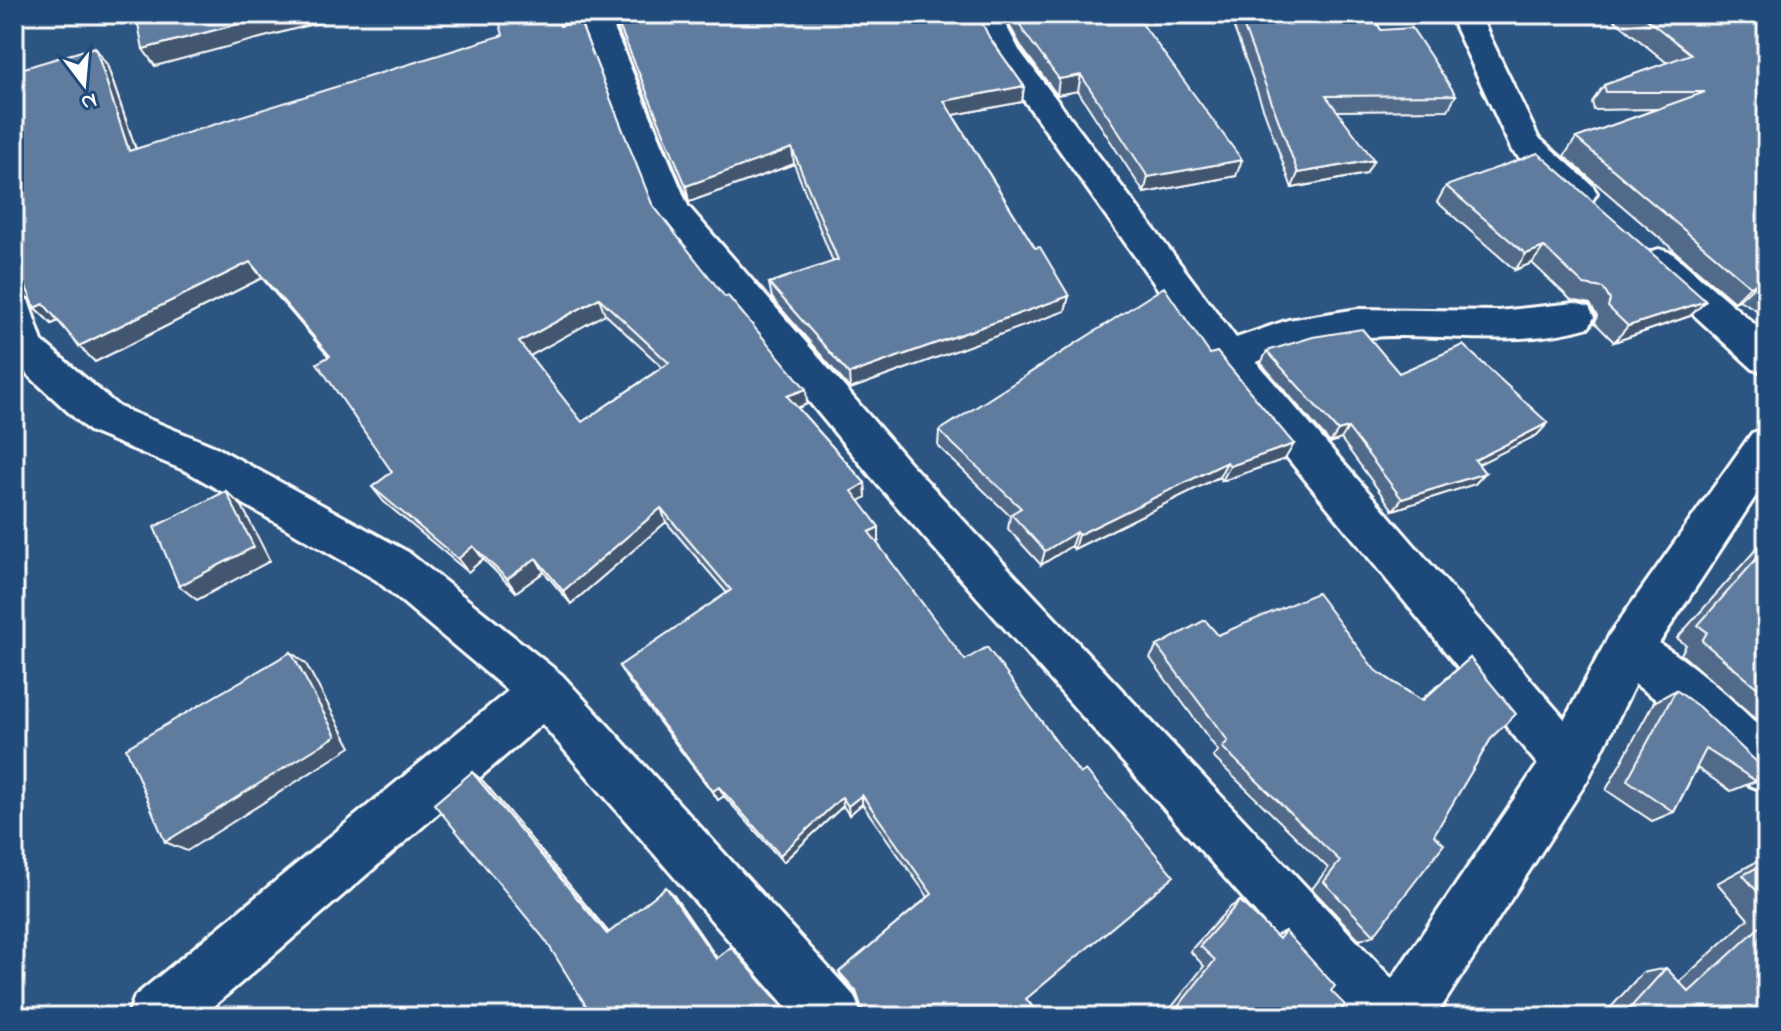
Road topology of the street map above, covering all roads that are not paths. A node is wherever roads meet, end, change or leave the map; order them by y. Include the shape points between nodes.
1 (593, 14) edge
2 (985, 14) edge
3 (1464, 14) edge
4 (1605, 215) edge
5 (1640, 246) edge
6 (14, 310) edge
7 (1575, 317) dead end
8 (1228, 357) junction
9 (1767, 358) edge
10 (1767, 445) edge
11 (1627, 650) junction
12 (545, 691) junction
13 (1569, 763) junction
14 (1767, 767) edge
15 (156, 1017) edge
16 (833, 1017) edge
17 (1387, 1017) edge
18 (1401, 1017) edge

1 - 17 street via 672,211 893,473
2 - 8 street via 1005,52
3 - 4 street via 1524,143
5 - 9 street
6 - 12 street via 24,348 104,419 201,459 392,566
7 - 8 street via 1498,325 1358,323 1288,335
8 - 13 street
10 - 11 street
11 - 13 street
11 - 14 street via 1696,700
12 - 15 street
12 - 16 street
13 - 18 street

